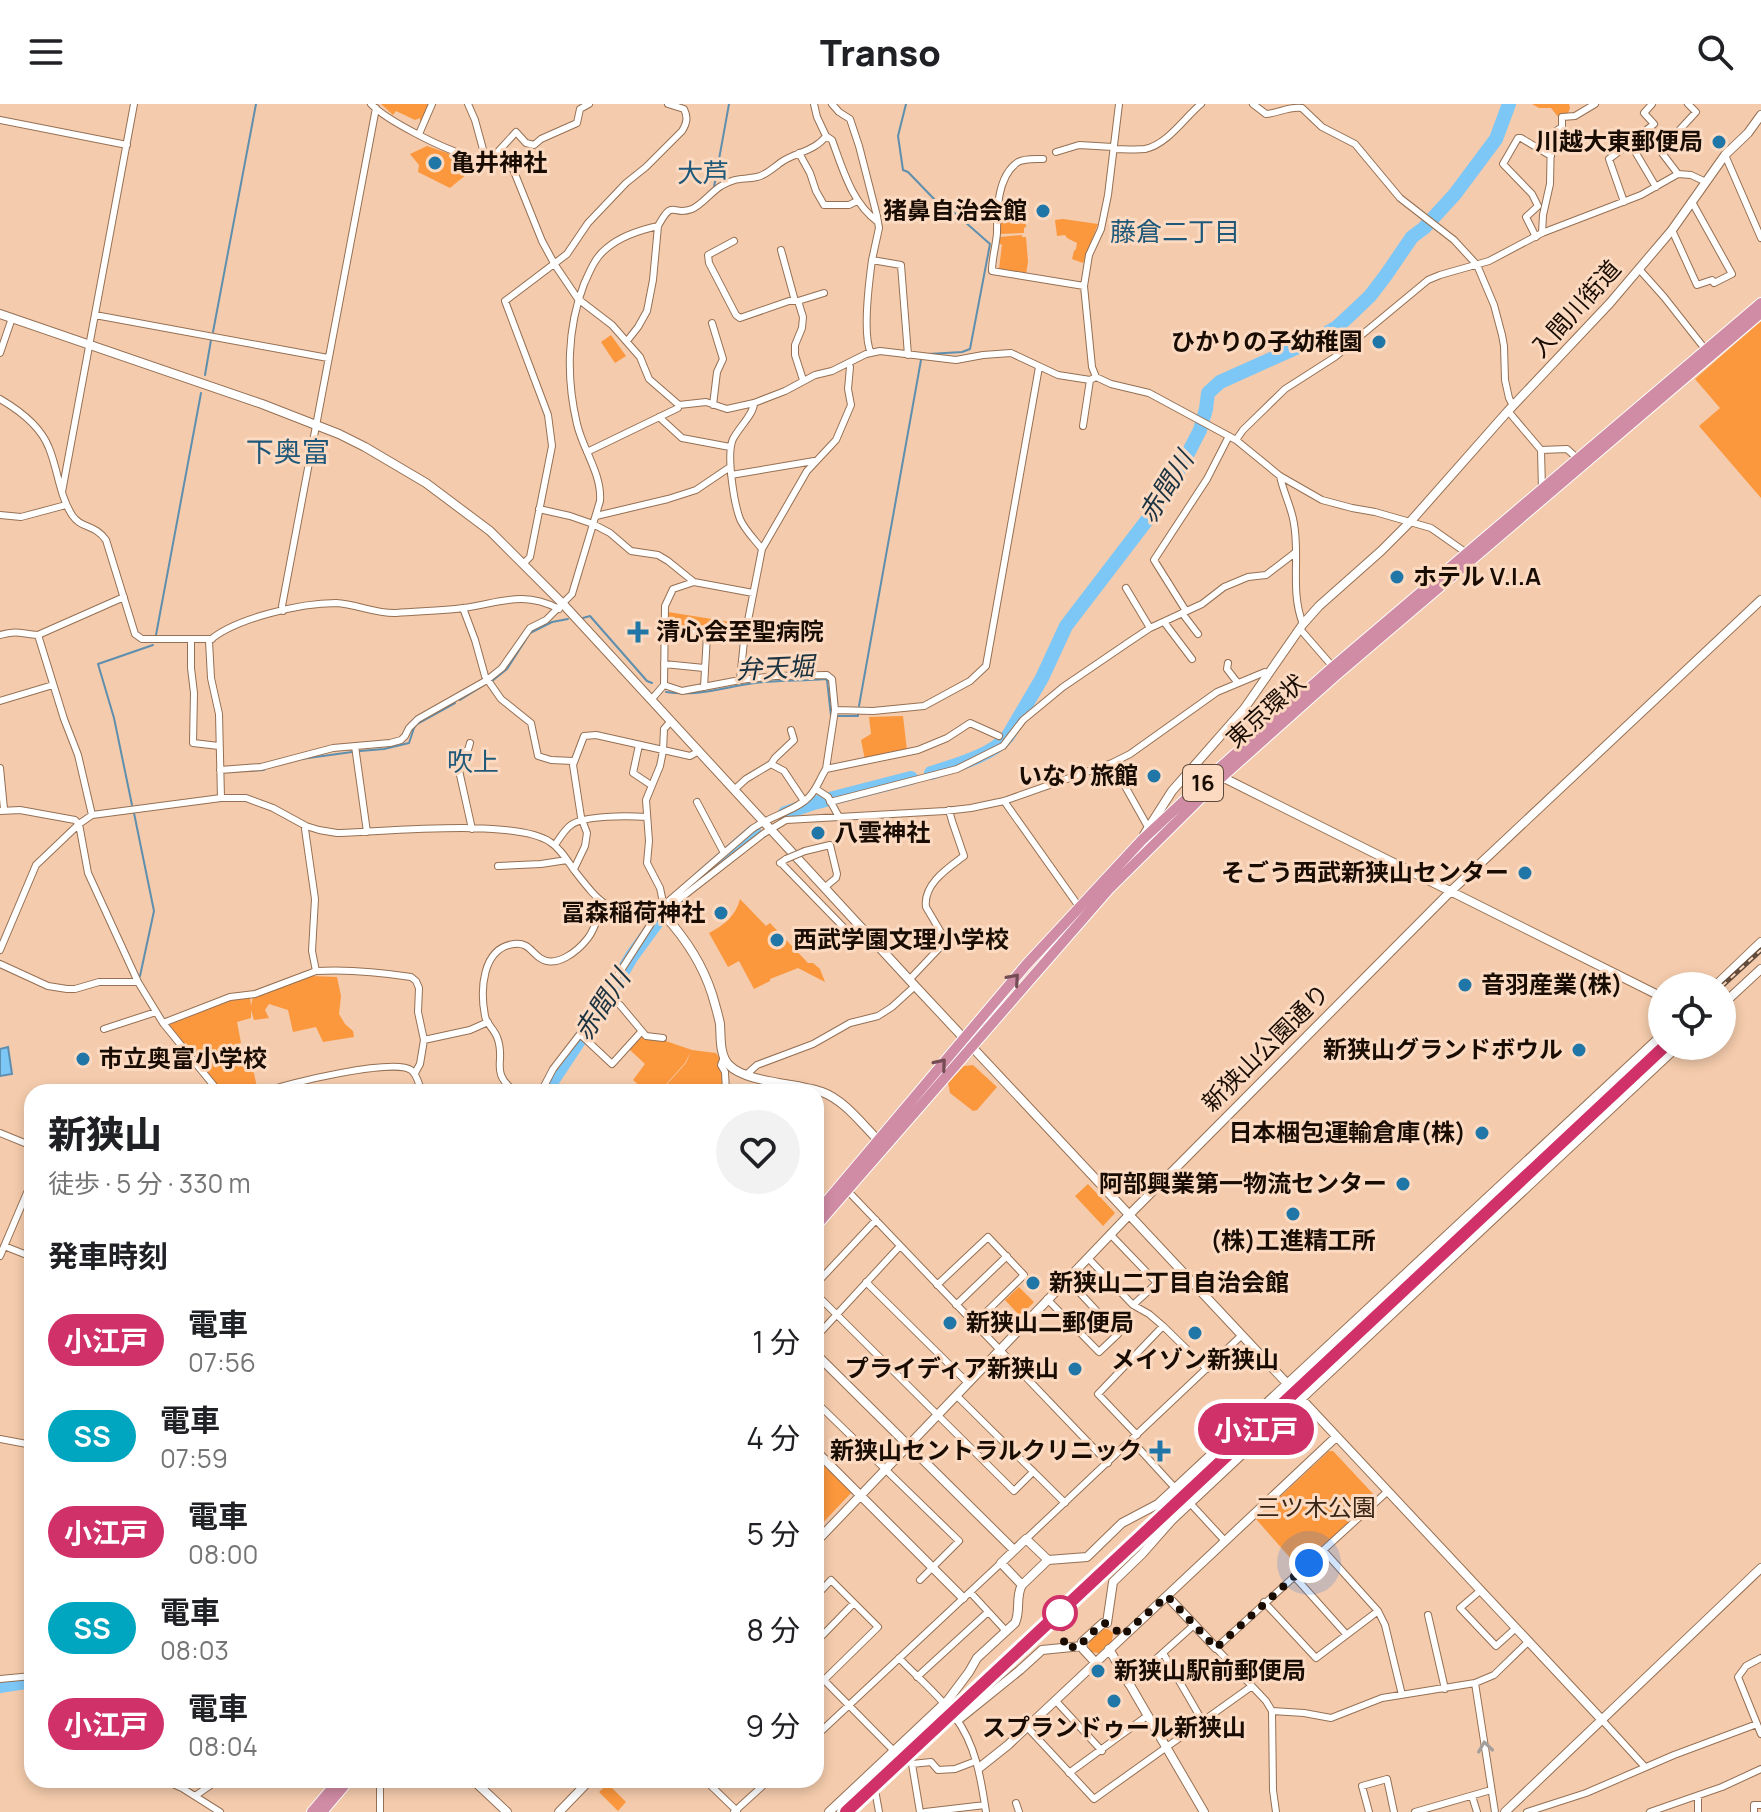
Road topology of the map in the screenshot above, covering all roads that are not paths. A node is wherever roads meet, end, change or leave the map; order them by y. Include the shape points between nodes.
1 (134, 104) edge
2 (432, 104) edge
3 (468, 104) edge
4 (589, 104) edge
5 (668, 104) edge
6 (814, 104) edge
7 (832, 104) edge
8 (1119, 104) edge
9 (1201, 104) edge
10 (1253, 104) edge
11 (1574, 104) edge
12 (1595, 104) edge
13 (1652, 104) edge
14 (1688, 104) edge
15 (374, 106) edge
16 (1761, 115) edge
17 (1573, 116) junction
18 (0, 120) edge
19 (419, 134) junction
20 (826, 136) junction
21 (1630, 143) junction
22 (127, 145) junction
23 (1113, 148) junction
24 (1056, 152) dead end
25 (799, 153) junction
26 (1725, 155) junction
27 (1551, 156) junction
28 (484, 158) junction
29 (1043, 159) dead end
30 (493, 161) junction
31 (1678, 174) junction
32 (1706, 182) junction
33 (1656, 187) junction
34 (857, 201) junction
35 (1624, 202) junction
36 (1692, 202) junction
37 (878, 222) junction
38 (658, 226) junction
39 (1672, 230) junction
40 (1539, 235) junction
41 (1761, 238) edge
42 (734, 241) dead end
43 (781, 250) dead end
44 (872, 260) junction
45 (555, 265) junction
46 (1477, 265) junction
47 (1639, 269) junction
48 (1084, 286) junction
49 (824, 293) dead end
50 (578, 299) junction
51 (796, 301) junction
52 (1761, 303) edge
53 (1761, 313) edge
54 (0, 314) edge
55 (95, 315) junction
56 (12, 318) junction
57 (712, 323) dead end
58 (627, 341) junction
59 (89, 345) junction
60 (1705, 349) junction
61 (0, 353) edge
62 (871, 353) junction
63 (908, 355) junction
64 (328, 358) junction
65 (848, 363) junction
66 (1039, 367) junction
67 (1093, 379) junction
68 (803, 380) junction
69 (0, 399) edge
70 (754, 403) junction
71 (679, 405) junction
72 (713, 405) junction
73 (1510, 408) junction
74 (659, 417) junction
75 (316, 424) junction
76 (1083, 426) dead end
77 (1233, 438) junction
78 (730, 447) junction
79 (1541, 450) junction
80 (587, 452) junction
81 (1578, 459) junction
82 (814, 461) junction
83 (730, 467) junction
84 (731, 475) junction
85 (1280, 476) junction
86 (1542, 490) junction
87 (62, 492) junction
88 (66, 505) junction
89 (539, 509) junction
90 (0, 515) edge
91 (594, 520) junction
92 (1410, 522) junction
93 (762, 549) junction
94 (1296, 552) junction
95 (1470, 556) junction
96 (524, 563) junction
97 (694, 582) junction
98 (1126, 588) dead end
99 (753, 593) junction
100 (124, 597) junction
101 (1761, 600) edge
102 (561, 606) junction
103 (463, 608) junction
104 (283, 611) junction
105 (1184, 612) junction
106 (1164, 622) junction
107 (1302, 626) junction
108 (665, 628) junction
109 (1150, 628) junction
110 (1198, 634) dead end
111 (0, 635) edge
112 (38, 635) junction
113 (707, 635) junction
114 (191, 639) junction
115 (212, 639) junction
116 (744, 641) junction
117 (1192, 659) dead end
118 (1228, 663) dead end
119 (664, 664) junction
120 (1333, 667) junction
121 (704, 668) junction
122 (1269, 674) junction
123 (487, 680) junction
124 (740, 680) junction
125 (1237, 682) junction
126 (53, 685) junction
127 (664, 685) junction
128 (704, 687) junction
129 (651, 700) junction
130 (0, 701) edge
131 (835, 714) junction
132 (671, 721) junction
133 (791, 730) dead end
134 (999, 736) dead end
135 (470, 743) dead end
136 (639, 745) junction
137 (219, 746) junction
138 (355, 746) junction
139 (663, 751) junction
140 (699, 751) junction
141 (573, 761) junction
142 (1112, 763) junction
143 (771, 764) junction
144 (0, 768) edge
145 (826, 769) junction
146 (220, 770) junction
147 (1222, 777) junction
148 (651, 785) junction
149 (1176, 786) junction
150 (816, 789) junction
151 (734, 790) junction
152 (221, 798) junction
153 (1188, 798) junction
154 (829, 800) junction
155 (804, 801) junction
156 (1004, 801) junction
157 (697, 802) dead end
158 (2, 810) edge
159 (949, 810) junction
160 (92, 815) junction
161 (647, 817) junction
162 (839, 817) junction
163 (582, 820) junction
164 (763, 821) junction
165 (79, 824) junction
166 (306, 826) junction
167 (1148, 827) junction
168 (472, 829) junction
169 (771, 829) junction
170 (367, 832) junction
171 (1146, 844) junction
172 (555, 845) junction
173 (722, 856) junction
174 (567, 860) junction
175 (498, 866) dead end
176 (724, 866) junction
177 (574, 869) junction
178 (824, 888) junction
179 (1451, 891) junction
180 (603, 904) junction
181 (664, 908) junction
182 (1080, 908) junction
183 (654, 919) junction
184 (863, 928) junction
185 (1761, 942) edge
186 (0, 950) edge
187 (0, 964) edge
188 (1761, 969) edge
189 (316, 971) junction
190 (1730, 972) edge
191 (138, 982) junction
192 (912, 983) junction
193 (1648, 990) edge
194 (1736, 992) edge
195 (607, 996) junction
196 (156, 1012) junction
197 (488, 1022) junction
198 (163, 1023) junction
199 (104, 1029) dead end
200 (641, 1032) junction
201 (581, 1036) junction
202 (663, 1038) dead end
203 (963, 1038) junction
204 (424, 1040) junction
205 (971, 1047) junction
206 (1648, 1048) edge
207 (724, 1057) junction
208 (1663, 1060) edge
209 (415, 1073) junction
210 (747, 1074) junction
211 (213, 1084) edge
212 (296, 1084) edge
213 (419, 1084) edge
214 (505, 1084) edge
215 (545, 1084) edge
216 (726, 1084) edge
217 (776, 1084) edge
218 (824, 1092) edge
219 (0, 1133) edge
220 (877, 1139) junction
221 (24, 1143) edge
222 (846, 1189) junction
223 (24, 1200) edge
224 (824, 1203) edge
225 (1129, 1215) junction
226 (824, 1216) edge
227 (876, 1220) junction
228 (1110, 1234) junction
229 (4, 1246) junction
230 (900, 1246) junction
231 (24, 1254) edge
232 (0, 1256) edge
233 (1007, 1256) junction
234 (1088, 1258) junction
235 (824, 1275) edge
236 (1067, 1279) junction
237 (866, 1282) junction
238 (937, 1285) junction
239 (1047, 1299) junction
240 (824, 1302) edge
241 (956, 1305) junction
242 (1133, 1305) junction
243 (837, 1314) junction
244 (974, 1324) junction
245 (1163, 1326) junction
246 (824, 1328) edge
247 (1242, 1335) junction
248 (999, 1350) junction
249 (824, 1362) edge
250 (1207, 1369) junction
251 (968, 1383) junction
252 (1287, 1384) junction
253 (956, 1395) junction
254 (1301, 1399) junction
255 (824, 1409) edge
256 (938, 1414) junction
257 (1336, 1437) junction
258 (1134, 1438) junction
259 (0, 1439) edge
260 (24, 1444) edge
261 (908, 1446) junction
262 (824, 1460) edge
263 (1108, 1463) junction
264 (886, 1469) junction
265 (1033, 1472) junction
266 (1175, 1488) junction
267 (1388, 1491) junction
268 (861, 1495) junction
269 (1065, 1503) junction
270 (1190, 1503) junction
271 (824, 1534) edge
272 (1026, 1539) junction
273 (1225, 1541) junction
274 (1014, 1550) junction
275 (1323, 1550) junction
276 (1048, 1560) junction
277 (1001, 1563) junction
278 (933, 1567) junction
279 (1761, 1568) edge
280 (1294, 1576) junction
281 (920, 1580) dead end
282 (1022, 1585) junction
283 (824, 1587) edge
284 (1481, 1590) junction
285 (966, 1595) junction
286 (1167, 1596) junction
287 (1264, 1602) junction
288 (854, 1603) junction
289 (1378, 1611) junction
290 (988, 1612) junction
291 (1428, 1615) dead end
292 (1107, 1623) junction
293 (1194, 1625) junction
294 (1516, 1628) junction
295 (1006, 1631) junction
296 (824, 1634) edge
297 (1346, 1634) junction
298 (1122, 1636) junction
299 (1529, 1641) junction
300 (1082, 1646) junction
301 (1216, 1648) junction
302 (1109, 1649) junction
303 (1163, 1653) junction
304 (899, 1658) junction
305 (1761, 1658) edge
306 (1095, 1662) junction
307 (24, 1677) edge
308 (917, 1677) junction
309 (0, 1679) edge
310 (824, 1680) joint
311 (1475, 1683) junction
312 (1128, 1684) junction
313 (1252, 1686) junction
314 (1445, 1689) junction
315 (1402, 1695) junction
316 (1055, 1700) junction
317 (944, 1704) junction
318 (849, 1705) junction
319 (1272, 1711) junction
320 (1147, 1716) junction
321 (958, 1720) junction
322 (1602, 1720) junction
323 (1203, 1722) junction
324 (1757, 1724) junction
325 (1027, 1727) junction
326 (824, 1728) edge
327 (1761, 1734) edge
328 (1166, 1749) junction
329 (894, 1751) junction
330 (1102, 1751) junction
331 (978, 1764) junction
332 (1645, 1767) junction
333 (1761, 1769) edge
334 (1069, 1773) junction
335 (180, 1788) edge
336 (206, 1788) edge
337 (332, 1788) edge
338 (342, 1788) edge
339 (380, 1788) edge
340 (482, 1788) edge
341 (582, 1788) edge
342 (713, 1788) edge
343 (760, 1788) edge
344 (875, 1790) dead end
345 (1491, 1790) junction
346 (195, 1796) junction
347 (1472, 1796) junction
348 (1698, 1796) junction
349 (207, 1803) junction
350 (1016, 1803) dead end
351 (1761, 1805) edge
352 (986, 1809) edge
353 (1439, 1809) edge
354 (1662, 1810) edge
355 (736, 1811) edge
356 (200, 1812) edge
357 (220, 1812) edge
358 (312, 1812) edge
359 (322, 1812) edge
360 (380, 1812) edge
361 (507, 1812) edge
362 (559, 1812) edge
363 (829, 1812) edge
364 (879, 1812) edge
365 (923, 1812) edge
366 (1019, 1812) edge
367 (1204, 1812) edge
368 (1276, 1812) edge
369 (1369, 1812) edge
370 (1394, 1812) edge
371 (1415, 1812) edge
372 (1477, 1812) edge
373 (1495, 1812) edge
374 (1505, 1812) edge
375 (1527, 1812) edge
376 (1650, 1812) edge
377 (1698, 1812) edge
378 (1754, 1812) edge

1 - 22 street
2 - 19 street
3 - 28 street
4 - 30 street via 580,109 577,123 534,145 516,132
5 - 45 street via 684,109 687,124 615,194
6 - 20 street
7 - 37 street via 850,119
8 - 23 street
9 - 23 street via 1154,146
10 - 46 street via 1266,114 1302,108 1322,127 1349,139 1400,198
11 - 17 street
12 - 17 street
13 - 21 street via 1644,113 1654,124
14 - 31 street via 1696,112 1662,149
15 - 19 street
15 - 64 street
16 - 26 street, 入間川街道
17 - 27 street via 1562,117 1562,127 1551,134
18 - 22 street
19 - 28 street
20 - 25 street
20 - 34 street
21 - 33 street
21 - 35 street via 1609,160
22 - 55 street
23 - 24 street via 1079,145
23 - 48 street via 1101,229 1089,255
25 - 34 street via 824,205
25 - 38 street via 759,177 728,182 688,211 666,211
26 - 32 street, 入間川街道
26 - 41 street
27 - 40 street
27 - 40 street via 1518,138 1503,164 1532,194 1538,206 1526,217
28 - 30 street
29 - 48 street via 1019,162 1002,187 992,271
30 - 45 street via 513,169
31 - 32 street
31 - 33 street
32 - 36 street, 入間川街道
33 - 35 street
34 - 37 street
35 - 40 street
36 - 39 street, 入間川街道
36 - 39 street via 1732,274 1697,285
37 - 44 street
38 - 50 street via 604,249
38 - 58 street via 647,311
39 - 47 street, 入間川街道
40 - 46 street
42 - 51 street via 707,259 736,315
43 - 51 street
44 - 62 street via 867,320
44 - 63 street via 901,265
45 - 50 street
45 - 89 street via 505,301 548,415 552,446
46 - 73 street via 1502,335
46 - 77 street via 1428,280 1335,357 1285,389
47 - 60 street
47 - 73 street, 入間川街道
48 - 67 street
49 - 51 street
50 - 58 street
50 - 80 street via 570,374 577,426
51 - 68 street via 803,317 795,355
52 - 60 highway, 東京環状 / 16
53 - 95 highway, 東京環状 / 16
54 - 56 street
55 - 59 street
55 - 64 street
56 - 59 street
56 - 61 street
57 - 72 street via 723,359
58 - 71 street via 649,379
59 - 75 street
59 - 87 street
60 - 81 highway, 東京環状 / 16
62 - 63 street
62 - 65 street
63 - 66 street via 956,360 1011,353
64 - 75 street
65 - 68 street
65 - 82 street via 848,414 831,447
66 - 67 street
66 - 131 street via 986,666 924,706
67 - 76 street
67 - 77 street via 1149,393
68 - 70 street
69 - 87 street via 42,436
70 - 72 street via 727,409
70 - 78 street
71 - 72 street
71 - 74 street
73 - 79 street
73 - 92 street, 入間川街道
74 - 78 street via 682,438
74 - 80 street
75 - 96 street via 426,483
75 - 104 street
77 - 85 street
77 - 105 street via 1154,560
78 - 83 street
79 - 81 street via 1567,449
79 - 86 street
80 - 91 street via 601,490
81 - 86 highway, 東京環状 / 16
82 - 84 street
82 - 93 street
83 - 84 street
83 - 91 street via 696,490
84 - 93 street via 740,519
85 - 92 street via 1322,500
85 - 94 street
86 - 95 highway, 東京環状 / 16
87 - 88 street
88 - 90 street via 21,517
88 - 100 street via 74,518 106,540
89 - 91 street
89 - 96 street via 530,557
91 - 97 street via 631,551 658,555
91 - 102 street via 572,594
92 - 95 street via 1431,528
92 - 107 street, 入間川街道
93 - 99 street
94 - 105 street via 1266,575 1224,587
94 - 107 street
95 - 120 highway, 東京環状 / 16
95 - 147 highway, 東京環状 / 16
96 - 102 street
97 - 99 street
97 - 108 street via 673,589 665,606
98 - 109 street
99 - 116 street
100 - 112 street
100 - 114 street via 135,634 142,639
101 - 179 street, 新狭山公園通り
102 - 103 street via 513,598
102 - 123 street via 530,628
102 - 129 street
103 - 104 street via 392,613 337,603
103 - 123 street
104 - 115 street via 243,621
105 - 106 street
105 - 110 street
106 - 109 street
106 - 117 street
107 - 120 street
107 - 122 street, 入間川街道
108 - 113 street
108 - 119 street
109 - 154 street via 1063,687 1023,720 1003,746 957,769
111 - 112 street
112 - 126 street
113 - 116 street
113 - 121 street
114 - 115 street
114 - 137 street via 193,743
115 - 137 street
116 - 124 street
118 - 125 street
119 - 121 street
119 - 127 street
120 - 153 highway, 東京環状 / 16
121 - 128 street
122 - 125 street
122 - 149 street, 入間川街道
123 - 138 street via 418,719 401,740
123 - 141 street via 531,723 538,756
124 - 128 street
124 - 131 street via 827,675 832,679
125 - 142 street
126 - 130 street
126 - 160 street
127 - 128 street via 682,691
127 - 129 street
129 - 132 street
131 - 145 street
132 - 139 street via 664,729
132 - 140 street
133 - 143 street via 794,740
134 - 145 street via 970,723 918,750
135 - 168 street via 456,757
136 - 139 street
136 - 141 street via 588,735
136 - 148 street via 633,773
137 - 146 street
138 - 146 street via 261,767
138 - 170 street
139 - 140 street via 690,756
139 - 148 street
140 - 151 street
141 - 163 street
142 - 156 street
142 - 167 street
143 - 151 street
143 - 155 street via 784,771
144 - 158 street
145 - 150 street
146 - 152 street
147 - 171 highway, 東京環状 / 16
147 - 179 street
148 - 161 street
149 - 153 street
149 - 167 street, 入間川街道
150 - 154 street
150 - 155 street
151 - 164 street
152 - 160 street
152 - 166 street via 246,798
153 - 171 highway, 東京環状 / 16
154 - 162 street
155 - 164 street
156 - 159 street
156 - 182 street
157 - 173 street
158 - 165 street
159 - 162 street
159 - 192 street via 964,856 934,882 925,902 946,941
160 - 165 street
161 - 163 street
161 - 181 street via 647,863
162 - 169 street via 789,820
163 - 172 street
163 - 177 street via 586,842
164 - 169 street
164 - 173 street
165 - 186 street via 36,865
165 - 191 street via 88,873
166 - 170 street
166 - 189 street
167 - 171 street, 入間川街道
168 - 170 street
168 - 172 street via 532,835
169 - 176 street
169 - 178 street
171 - 182 highway, 東京環状 / 16
171 - 205 highway, 東京環状 / 16
172 - 174 street
173 - 176 street
173 - 181 street
174 - 175 street
174 - 177 street
176 - 181 street
177 - 180 street
178 - 184 street
178 - 184 street, bridge via 837,874 830,845 780,863 853,937
179 - 193 street
179 - 225 street, 新狭山公園通り
180 - 183 street
180 - 197 street via 587,939 568,956 549,962 521,944 494,954 486,968
181 - 183 street
181 - 207 street via 710,986
203 -> 182 highway, 東京環状 / 16
183 - 195 street
184 - 192 street
185 - 190 street
187 - 191 street via 67,989
188 - 194 street
189 - 198 street
189 - 204 street via 411,977 419,988
191 - 196 street
192 - 203 street
192 - 210 street via 878,1016 850,1023
195 - 200 street
195 - 201 street
196 - 198 street
196 - 199 street
197 - 204 street
197 - 214 street via 499,1041 499,1074
198 - 211 street
200 - 201 street via 612,1064
200 - 202 street
201 - 215 street
203 - 205 street
220 -> 203 highway, 東京環状 / 16
204 - 209 street
205 - 222 highway, 東京環状 / 16
205 - 225 street
206 - 252 street
207 - 210 street
207 - 216 street
208 - 254 street
209 - 212 street via 394,1067 347,1071
209 - 213 street
210 - 217 street
218 - 220 street
219 - 221 street
220 - 224 highway, 東京環状 / 16
222 - 226 highway, 東京環状 / 16
222 - 227 street
223 - 229 street
225 - 228 street, 新狭山公園通り
225 - 247 street
227 - 230 street
227 - 235 street
228 - 234 street, 新狭山公園通り
228 - 242 street via 1157,1283
229 - 231 street
229 - 232 street
230 - 237 street
230 - 238 street
233 - 238 street via 988,1237
233 - 241 street
233 - 244 street via 1024,1275
234 - 236 street, 新狭山公園通り
234 - 242 street
236 - 239 street, 新狭山公園通り
236 - 239 street via 1118,1334 1099,1352
237 - 243 street
237 - 251 street
238 - 241 street
239 - 248 street, 新狭山公園通り
240 - 243 street
241 - 244 street
242 - 245 street
243 - 246 street
243 - 256 street
244 - 248 street
245 - 250 street
245 - 258 street via 1098,1394
247 - 250 street
247 - 252 street
248 - 251 street, 新狭山公園通り
248 - 263 street
249 - 261 street
250 - 258 street
251 - 253 street, 新狭山公園通り
252 - 254 street
252 - 266 street
253 - 256 street, 新狭山公園通り
253 - 265 street
254 - 257 street
254 - 270 street
255 - 264 street
256 - 261 street, 新狭山公園通り
256 - 265 street via 1014,1491
257 - 267 street
257 - 273 street
258 - 263 street
258 - 266 street
259 - 260 street
261 - 264 street, 新狭山公園通り
261 - 274 street
262 - 268 street
263 - 269 street
264 - 268 street, 新狭山公園通り
264 - 278 street via 959,1541
265 - 269 street
266 - 276 street via 1122,1523 1087,1557
267 - 275 street
267 - 284 street
268 - 271 street, 新狭山公園通り
268 - 278 street
269 - 272 street
270 - 273 street
270 - 292 street via 1113,1582
272 - 274 street
272 - 276 street
273 - 286 street
274 - 277 street
275 - 280 street
275 - 289 street
276 - 282 street
277 - 282 street
277 - 285 street
278 - 281 street
278 - 285 street
279 - 322 street
280 - 287 street
280 - 297 street
282 - 295 street via 1017,1617
283 - 288 street via 831,1580
284 - 294 street
284 - 294 street via 1460,1608 1496,1646
285 - 290 street
285 - 304 street
286 - 293 street
286 - 298 street
287 - 297 street via 1316,1658
287 - 301 street
288 - 296 street
288 - 310 street via 878,1627
289 - 297 street
289 - 315 street
290 - 295 street
290 - 308 street
291 - 314 street
292 - 298 street
292 - 300 street
293 - 301 street
293 - 303 street
294 - 299 street
295 - 317 street via 977,1658
298 - 302 street
299 - 311 street via 1494,1675
299 - 322 street
300 - 306 street
300 - 321 street via 1042,1650
301 - 313 street
302 - 306 street
302 - 312 street
303 - 312 street
303 - 323 street
304 - 308 street
304 - 318 street
305 - 324 street via 1738,1677
306 - 316 street
307 - 309 street
308 - 317 street
310 - 318 street
311 - 314 street
345 -> 311 street
312 - 320 street
313 - 319 street
313 - 323 street
314 - 315 street
315 - 319 street via 1331,1718
316 - 325 street
316 - 330 street
317 - 321 street
317 - 329 street
318 - 326 street
318 - 329 street
319 - 368 street
320 - 328 street
320 - 330 street
321 - 331 street
322 - 332 street
322 - 374 street
323 - 328 street
324 - 327 street
324 - 332 street
325 - 331 street
325 - 334 street
328 - 334 street via 1094,1799
328 - 367 street
329 - 363 street
330 - 334 street
331 - 352 street
331 - 365 street via 938,1770 931,1762 912,1764
332 - 375 street
333 - 348 street
335 - 346 street
336 - 346 street
337 - 358 highway
338 - 359 highway
339 - 360 street
340 - 361 street
341 - 362 street
342 - 355 street
343 - 355 street
344 - 364 street
345 - 347 street
345 - 373 street
346 - 349 street
347 - 353 street
347 - 372 street
348 - 354 street
348 - 377 street
349 - 356 street
349 - 357 street
350 - 366 street
351 - 378 street via 1754,1805
352 - 365 street
353 - 371 street
354 - 376 street
369 - 370 street via 1362,1786 1387,1779

